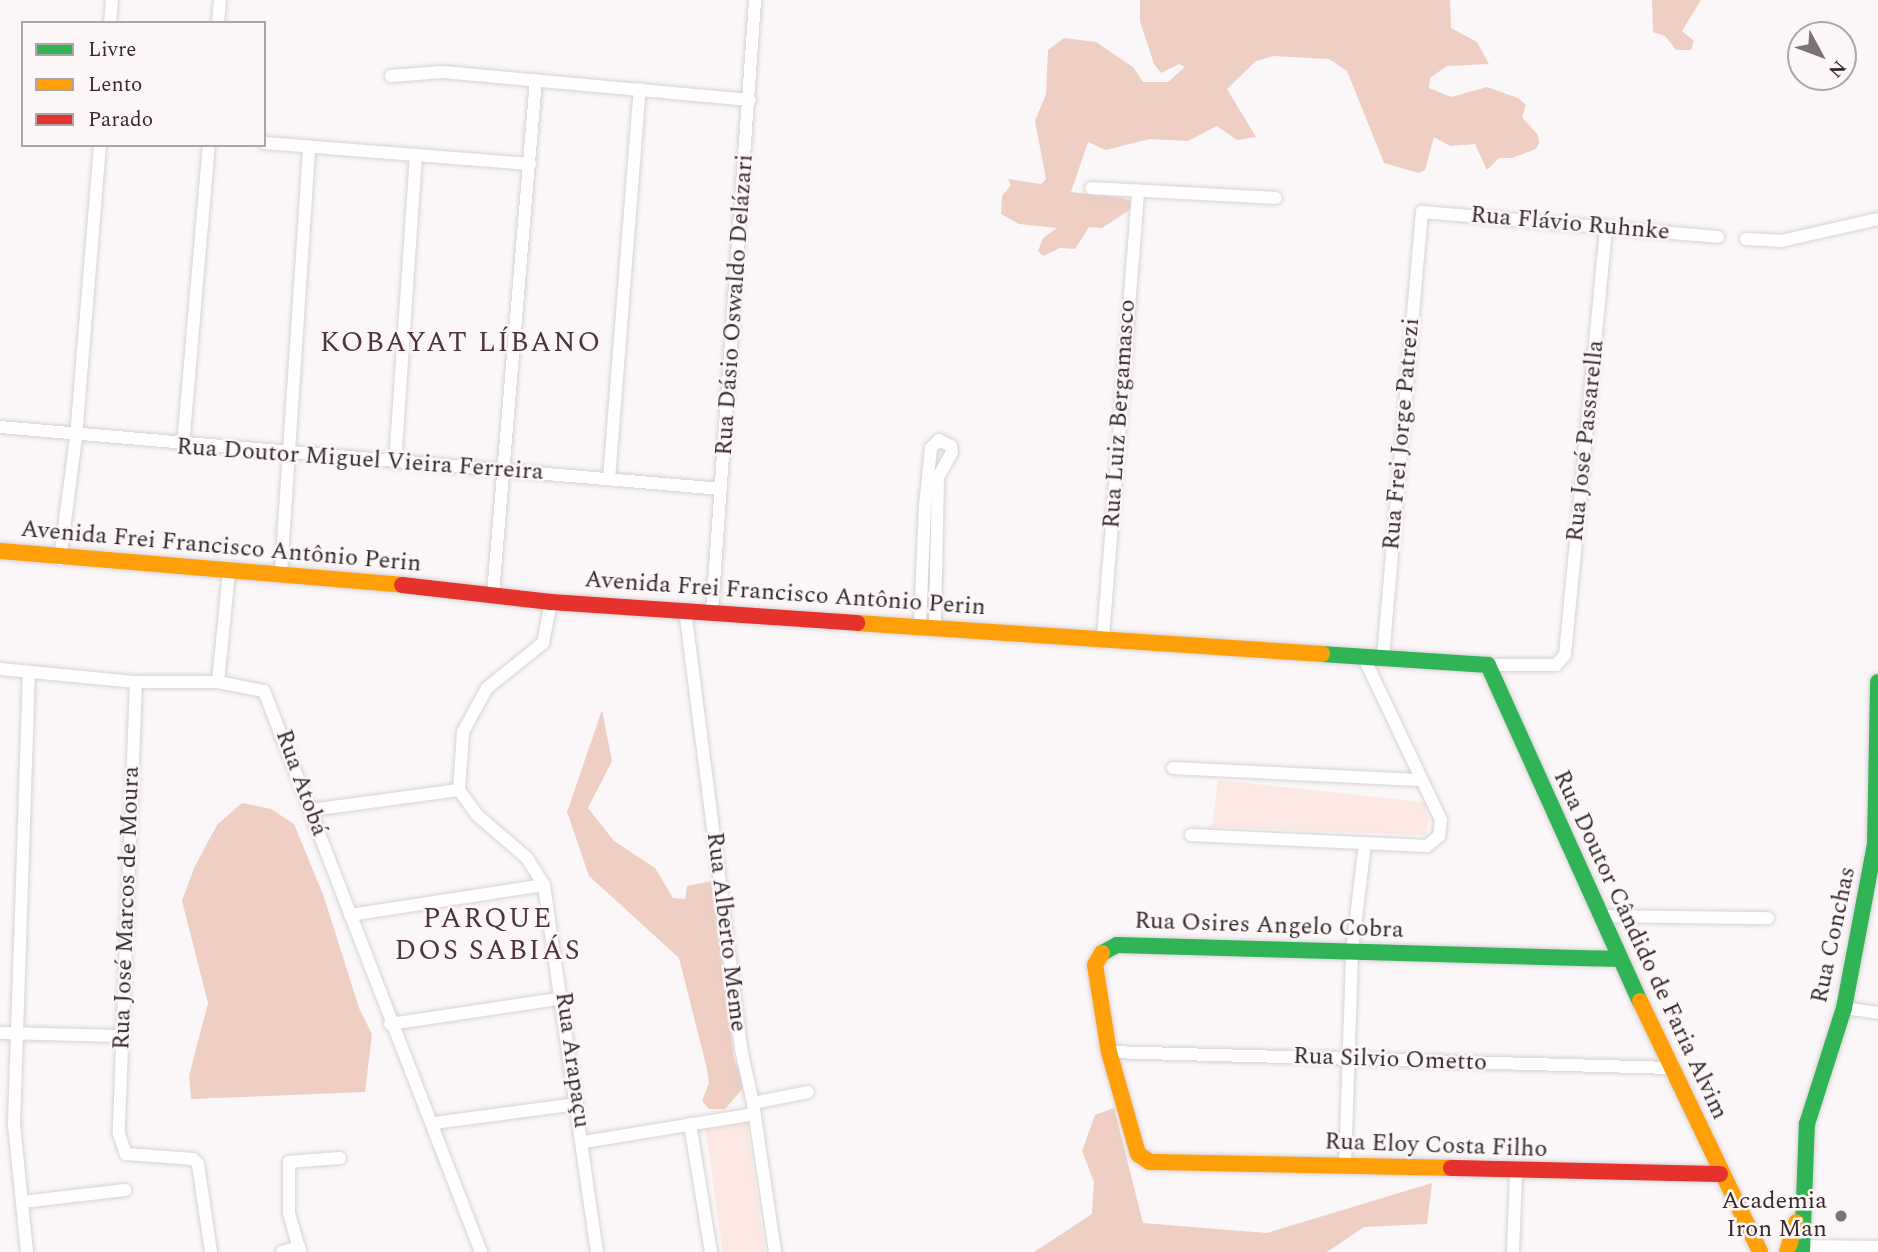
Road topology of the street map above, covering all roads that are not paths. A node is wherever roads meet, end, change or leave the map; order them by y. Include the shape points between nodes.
1 (112, 0) edge
2 (220, 0) edge
3 (755, 0) edge
4 (110, 21) edge
5 (218, 21) edge
6 (391, 76) dead end
7 (536, 80) junction
8 (640, 89) junction
9 (750, 100) junction
10 (266, 143) edge
11 (100, 147) edge
12 (209, 147) edge
13 (309, 147) junction
14 (416, 155) junction
15 (530, 164) junction
16 (1091, 188) dead end
17 (1138, 190) junction
18 (1276, 198) dead end
19 (1422, 212) joint
20 (1878, 219) edge
21 (1606, 226) junction
22 (1718, 237) dead end
23 (1746, 239) dead end
24 (0, 427) edge
25 (76, 437) junction
26 (183, 446) junction
27 (286, 454) junction
28 (395, 463) junction
29 (502, 471) junction
30 (609, 479) junction
31 (721, 489) junction
32 (0, 551) edge
33 (60, 559) junction
34 (229, 572) junction
35 (281, 572) junction
36 (492, 594) junction
37 (551, 602) junction
38 (684, 610) junction
39 (712, 611) junction
40 (928, 626) junction
41 (1102, 638) junction
42 (1565, 655) joint
43 (1363, 656) junction
44 (1383, 657) junction
45 (1488, 665) junction
46 (0, 669) edge
47 (29, 673) junction
48 (136, 682) junction
49 (218, 682) junction
50 (1878, 682) edge
51 (1173, 768) dead end
52 (1422, 780) junction
53 (459, 790) junction
54 (311, 810) junction
55 (1191, 835) dead end
56 (1365, 844) junction
57 (1877, 844) edge
58 (544, 885) junction
59 (350, 915) junction
60 (1599, 916) junction
61 (1768, 918) dead end
62 (1352, 951) junction
63 (1619, 960) junction
64 (563, 999) junction
65 (1844, 1008) junction
66 (1878, 1013) edge
67 (390, 1024) junction
68 (0, 1033) edge
69 (18, 1034) junction
70 (122, 1036) junction
71 (1109, 1052) junction
72 (1349, 1060) junction
73 (1671, 1068) junction
74 (808, 1091) dead end
75 (577, 1104) junction
76 (754, 1109) junction
77 (434, 1124) junction
78 (690, 1124) junction
79 (584, 1142) junction
80 (340, 1158) dead end
81 (1150, 1163) joint
82 (1345, 1166) junction
83 (1516, 1172) junction
84 (1720, 1174) junction
85 (125, 1190) dead end
86 (22, 1202) junction
87 (1757, 1247) edge
88 (1878, 1247) edge
89 (300, 1250) edge
90 (477, 1251) edge
91 (1794, 1251) edge
92 (27, 1252) edge
93 (211, 1252) edge
94 (282, 1252) edge
95 (597, 1252) edge
96 (711, 1252) edge
97 (775, 1252) edge
98 (1513, 1252) edge

1 - 4 street
2 - 5 street
3 - 9 street, Rua Dásio Oswaldo Delázari
6 - 7 street via 443,72
7 - 8 street
7 - 15 street
8 - 9 street
8 - 30 street
9 - 31 street, Rua Dásio Oswaldo Delázari
10 - 13 street
11 - 25 street
12 - 26 street
13 - 14 street
13 - 27 street
14 - 15 street
14 - 28 street
15 - 29 street
16 - 17 street
17 - 18 street
17 - 41 street, Rua Luiz Bergamasco
19 - 21 street, Rua Flávio Ruhnke
19 - 44 street, Rua Frei Jorge Patrezi
20 - 23 street via 1781,241
21 - 22 street, Rua Flávio Ruhnke
21 - 42 street, Rua José Passarella
24 - 25 street, Rua Doutor Miguel Vieira Ferreira
25 - 26 street, Rua Doutor Miguel Vieira Ferreira
25 - 33 street
26 - 27 street, Rua Doutor Miguel Vieira Ferreira
27 - 28 street, Rua Doutor Miguel Vieira Ferreira
27 - 35 street
28 - 29 street, Rua Doutor Miguel Vieira Ferreira
29 - 30 street, Rua Doutor Miguel Vieira Ferreira
29 - 36 street
30 - 31 street, Rua Doutor Miguel Vieira Ferreira
31 - 39 street, Rua Dásio Oswaldo Delázari
32 - 33 street, Avenida Frei Francisco Antônio Perin
33 - 34 street, Avenida Frei Francisco Antônio Perin
34 - 35 street, Avenida Frei Francisco Antônio Perin
34 - 49 street
35 - 36 street, Avenida Frei Francisco Antônio Perin
36 - 37 street, Avenida Frei Francisco Antônio Perin
37 - 38 street, Avenida Frei Francisco Antônio Perin
37 - 53 street via 543,643 487,688 463,732
38 - 39 street, Avenida Frei Francisco Antônio Perin
38 - 76 street, Rua Alberto Meme via 741,1049
39 - 40 street, Avenida Frei Francisco Antônio Perin
40 - 40 street via 938,478 951,452 951,446 939,440 931,448 926,494
40 - 41 street, Avenida Frei Francisco Antônio Perin
41 - 43 street, Avenida Frei Francisco Antônio Perin
42 - 45 street, Avenida Frei Francisco Antônio Perin via 1556,665
43 - 44 street, Avenida Frei Francisco Antônio Perin
43 - 52 street
44 - 45 street, Avenida Frei Francisco Antônio Perin
45 - 60 street, Rua Doutor Cândido de Faria Alvim
46 - 47 street, Rua Atobá
47 - 48 street, Rua Atobá
47 - 69 street
48 - 49 street, Rua Atobá
48 - 70 street, Rua José Marcos de Moura
49 - 54 street, Rua Atobá via 256,687 269,697
50 - 57 street, Rua Conchas
51 - 52 street
52 - 56 street via 1441,820 1439,836 1427,846
53 - 54 street
53 - 58 street, Rua Arapaçu via 484,822 527,858
54 - 59 street, Rua Atobá
55 - 56 street
56 - 62 street
57 - 65 street, Rua Conchas
58 - 59 street
58 - 64 street, Rua Arapaçu
59 - 67 street, Rua Atobá
60 - 61 street
60 - 63 street, Rua Doutor Cândido de Faria Alvim
62 - 63 street, Rua Osires Angelo Cobra
62 - 71 street, Rua Osires Angelo Cobra via 1118,945 1104,950 1095,965
62 - 72 street
63 - 73 street, Rua Doutor Cândido de Faria Alvim
64 - 67 street
64 - 75 street, Rua Arapaçu
65 - 66 street
65 - 91 street, Rua Conchas via 1807,1124
67 - 77 street, Rua Atobá
68 - 69 street
69 - 70 street
69 - 86 street via 14,1122
70 - 93 street, Rua José Marcos de Moura via 119,1134 125,1154 193,1158 198,1164
71 - 72 street, Rua Silvio Ometto
71 - 81 street, Rua Osires Angelo Cobra via 1138,1154
72 - 73 street, Rua Silvio Ometto
72 - 82 street
73 - 84 street, Rua Doutor Cândido de Faria Alvim
74 - 76 street
75 - 77 street
75 - 79 street, Rua Arapaçu
76 - 78 street
76 - 97 street, Rua Alberto Meme
77 - 90 street, Rua Atobá
78 - 79 street
78 - 96 street
79 - 95 street, Rua Arapaçu
80 - 89 street via 289,1162 289,1213
81 - 82 street, Rua Eloy Costa Filho
82 - 83 street, Rua Eloy Costa Filho
83 - 84 street, Rua Eloy Costa Filho
83 - 98 street
84 - 87 street, Rua Doutor Cândido de Faria Alvim
85 - 86 street
86 - 92 street
87 - 91 street
88 - 91 street
89 - 94 street

